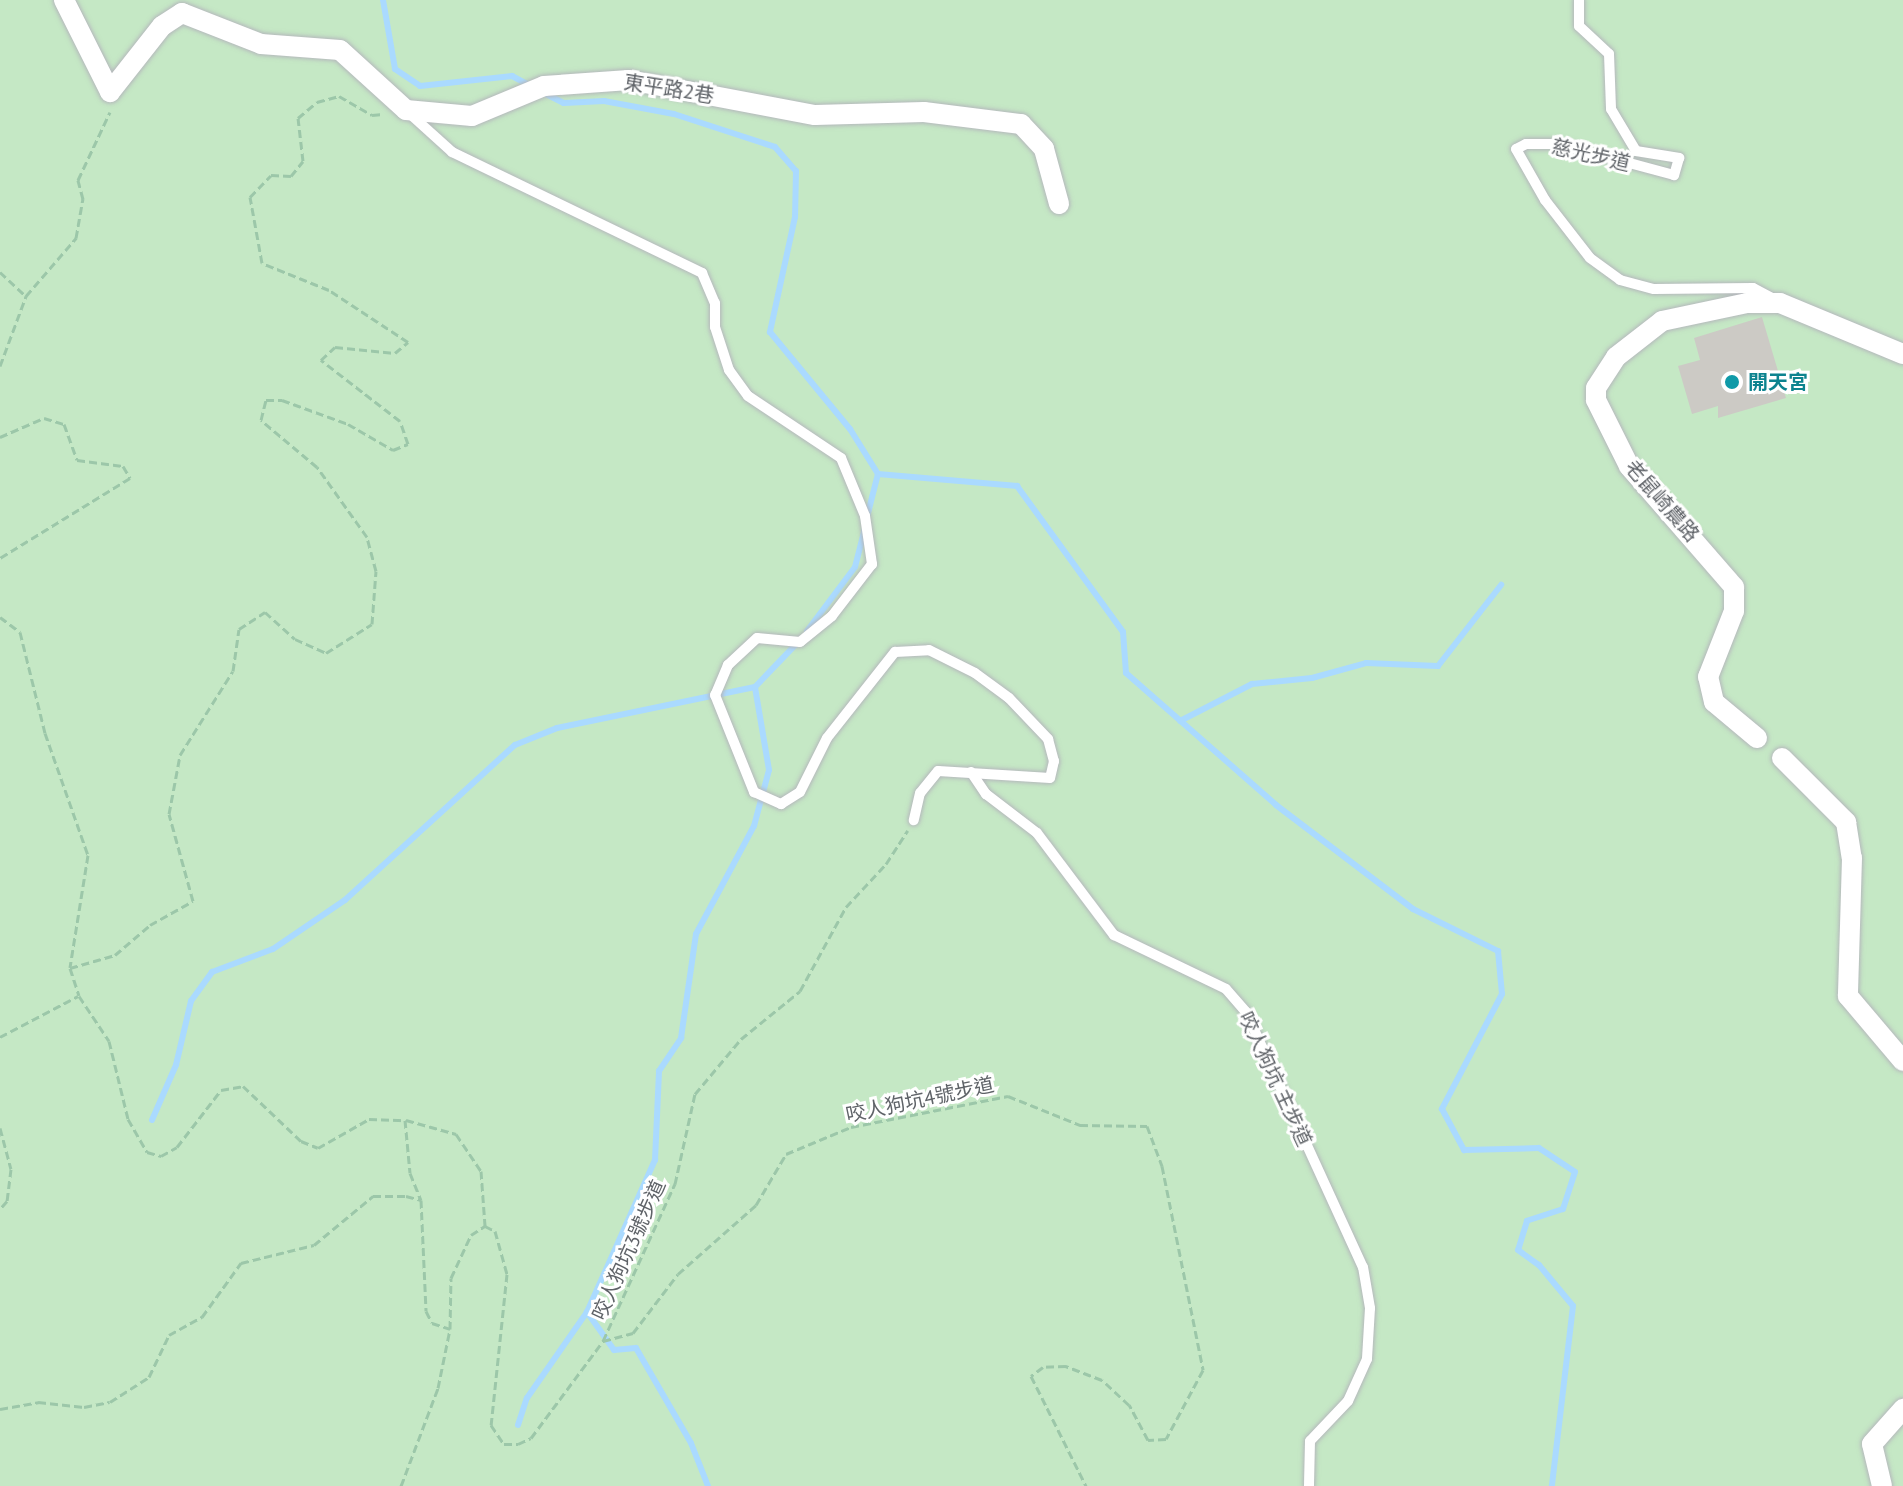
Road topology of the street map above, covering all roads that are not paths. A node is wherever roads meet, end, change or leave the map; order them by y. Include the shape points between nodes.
1 (64, 0) edge
2 (1579, 0) edge
3 (406, 110) junction
4 (1059, 204) dead end
5 (1780, 303) junction
6 (1903, 354) edge
7 (1757, 738) dead end
8 (1782, 758) dead end
9 (971, 772) junction
10 (914, 820) road end
11 (1903, 1061) edge
12 (1903, 1409) edge
13 (1309, 1486) edge
14 (1882, 1486) edge

1 - 3 street via 110,92 162,26 182,13 261,44 340,50
2 - 5 lane, 慈光步道 via 1579,26 1609,54 1611,109 1636,151 1679,158 1674,175 1558,144 1526,144 1516,149 1545,200 1590,258 1620,280 1654,289 1753,288
3 - 4 street, 東平路2巷 via 472,116 544,86 629,80 815,115 978,116 1021,124 1044,149
3 - 9 lane via 452,152 702,273 715,303 715,327 729,370 748,396 841,458 865,516 872,564 832,616 800,642 757,638 728,665 715,695 754,792 781,804 800,792 827,738 895,652 929,650 975,673 1009,698 1048,739 1054,761 1050,778
5 - 6 street, 老鼠崎農路
5 - 7 street, 老鼠崎農路 via 1747,303 1662,321 1616,357 1596,388 1596,400 1629,466 1734,587 1734,611 1708,677 1714,702
8 - 11 street via 1846,822 1852,858 1848,996
9 - 10 lane via 938,771 920,793
9 - 13 lane, 咬人狗坑 主步道 via 986,794 1037,833 1114,935 1226,989 1246,1012 1363,1267 1370,1308 1367,1359 1348,1401 1310,1441
12 - 14 street via 1872,1444

